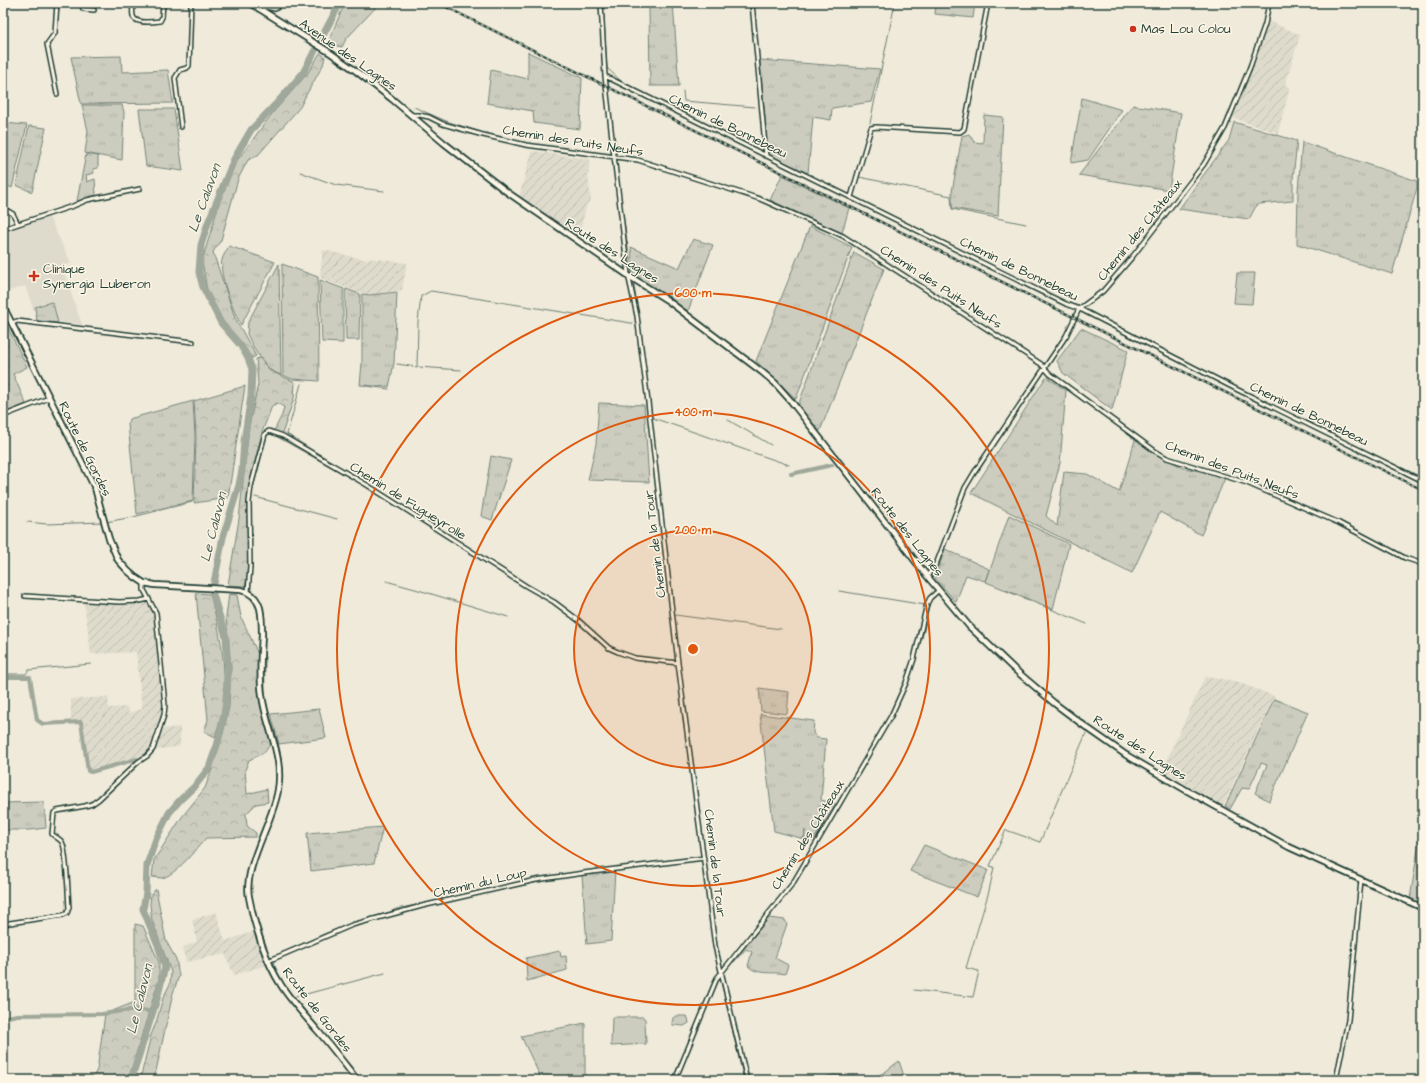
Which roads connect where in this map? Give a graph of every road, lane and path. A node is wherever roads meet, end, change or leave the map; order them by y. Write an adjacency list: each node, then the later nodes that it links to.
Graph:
1 (58, 3): 15 (street)
2 (82, 3): 12 (street)
3 (134, 3): 4 (street)
4 (163, 3)
5 (191, 3): 17 (street)
6 (250, 3): 13 (street, Avenue des Lagnes)
7 (280, 3): 13 (street)
8 (601, 3): 14 (street, Chemin de la Tour)
9 (752, 3): 19 (street)
10 (988, 3): 21 (street)
11 (1269, 3): 27 (street, Chemin des Châteaux)
12 (94, 10)
13 (261, 10): 16 (street, Avenue des Lagnes)
14 (605, 76): 18 (street, Chemin de la Tour); 19 (street, Chemin de Bonnebeau)
15 (57, 94)
16 (411, 115): 18 (street, Chemin des Puits Neufs); 25 (street, Route des Lagnes)
17 (181, 127)
18 (614, 156): 25 (street, Chemin de la Tour); 30 (street, Chemin des Puits Neufs)
19 (766, 156): 21 (street, Chemin de Bonnebeau)
20 (140, 189): 23 (street)
21 (851, 197): 27 (street, Chemin de Bonnebeau)
22 (3, 208): 23 (street)
23 (18, 224): 24 (street)
24 (3, 229)
25 (629, 276): 35 (street, Route des Lagnes); 41 (street, Chemin de la Tour)
26 (3, 306): 28 (street, Route de Gordes)
27 (1079, 309): 30 (street, Chemin des Châteaux); 33 (street, Chemin de Bonnebeau)
28 (12, 323): 29 (street); 31 (street, Route de Gordes)
29 (193, 342)
30 (1045, 368): 34 (street, Chemin des Puits Neufs); 35 (street, Chemin des Châteaux)
31 (48, 398): 32 (street); 36 (street, Route de Gordes)
32 (3, 416)
33 (1423, 481)
34 (1423, 564)
35 (927, 576): 37 (street, Route des Lagnes)
36 (144, 583): 38 (street, Route de Gordes); 40 (street)
37 (939, 590): 43 (street, Route des Lagnes); 47 (street, Chemin des Châteaux)
38 (248, 592): 41 (street, Chemin de Fugueyrolle); 46 (street, Route de Gordes)
39 (25, 596): 40 (street)
40 (149, 599): 45 (street)
41 (678, 663): 42 (street, Chemin de la Tour)
42 (704, 858): 46 (street, Chemin du Loup); 47 (street, Chemin de la Tour)
43 (1361, 880): 44 (street, Route des Lagnes); 51 (street)
44 (1423, 908)
45 (3, 924)
46 (268, 961): 48 (street, Route de Gordes)
47 (722, 972): 49 (street, Chemin des Châteaux); 50 (street, Chemin de la Tour)
48 (357, 1080)
49 (675, 1080)
50 (747, 1080)
51 (1336, 1080)

